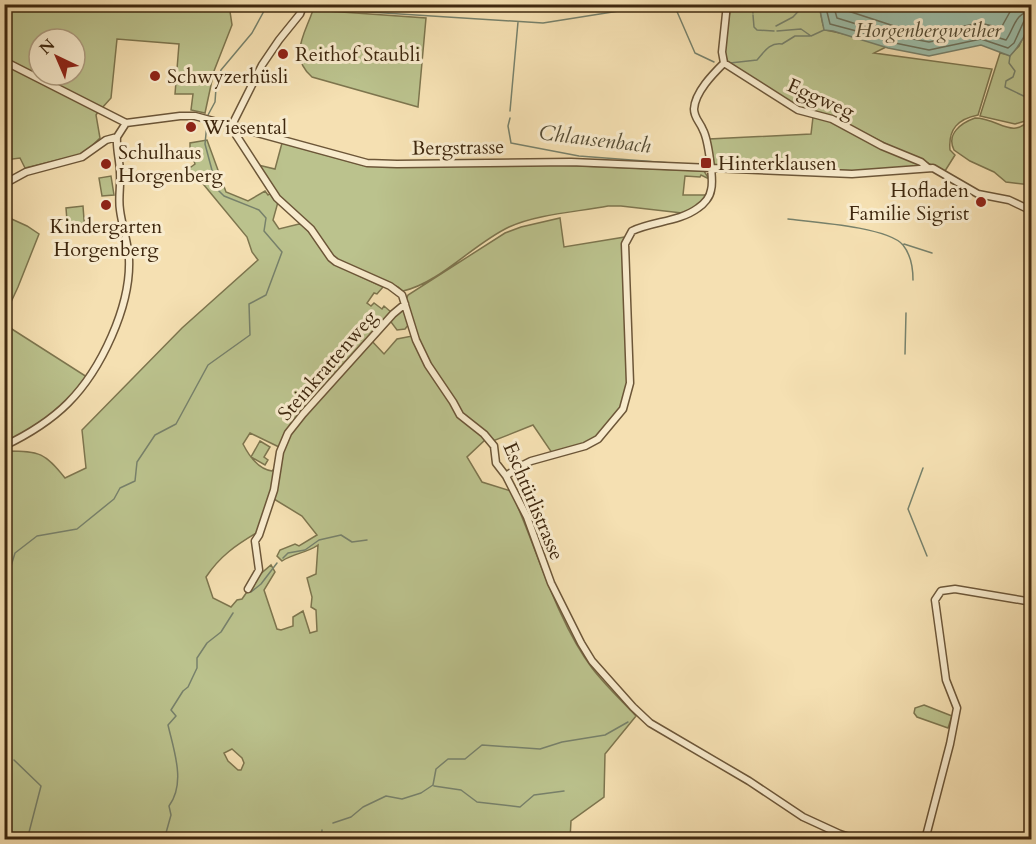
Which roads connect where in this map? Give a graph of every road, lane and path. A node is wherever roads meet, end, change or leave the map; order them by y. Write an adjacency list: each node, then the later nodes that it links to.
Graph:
1 (304, 4): 6 (street)
2 (727, 4): 4 (street)
3 (4, 61): 5 (street)
4 (724, 63): 8 (street); 9 (street, Eggweg)
5 (126, 123): 6 (street, Bergstrasse); 7 (street)
6 (232, 125): 8 (street, Bergstrasse); 12 (street, Eschtürlistrasse)
7 (117, 137): 10 (street); 13 (street)
8 (710, 167): 9 (street, Bergstrasse); 14 (street)
9 (928, 168): 11 (street, Bergstrasse)
10 (4, 184)
11 (1032, 211)
12 (405, 304): 14 (street, Eschtürlistrasse); 15 (street, Steinkrattenweg)
13 (4, 446)
14 (506, 476): 17 (street, Eschtürlistrasse)
15 (248, 589)
16 (1032, 602): 18 (street)
17 (859, 840)
18 (925, 840)

